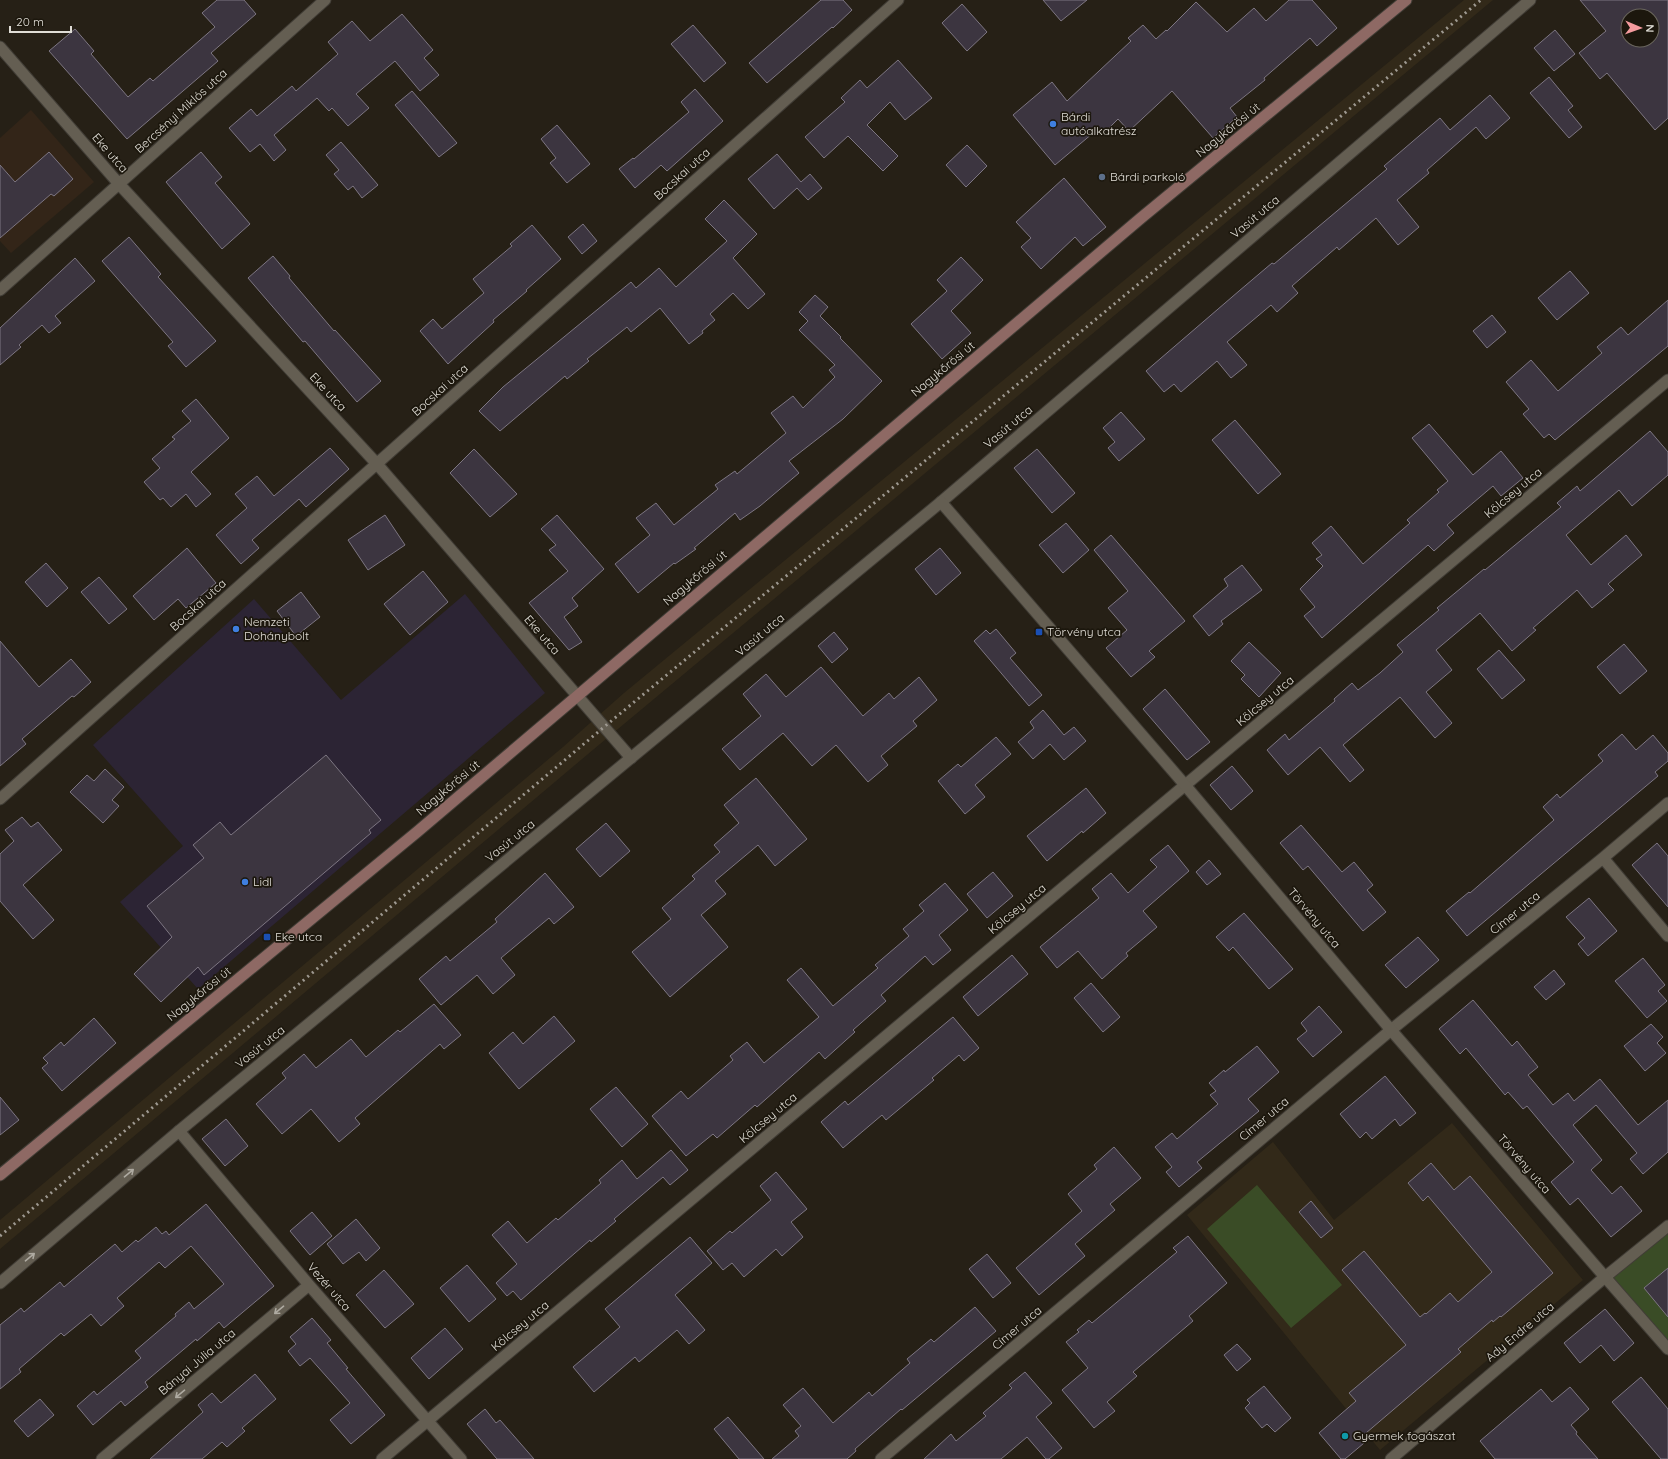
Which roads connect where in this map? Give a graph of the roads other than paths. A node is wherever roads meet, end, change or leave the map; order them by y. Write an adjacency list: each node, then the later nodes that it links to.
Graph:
1 (325, 0): 6 (street, Bercsényi Miklós utca)
2 (898, 0): 9 (street, Bocskai utca)
3 (1406, 0): 11 (main road, Nagykőrösi út)
4 (1530, 0): 10 (street, Vasút utca)
5 (0, 47): 6 (street, Eke utca)
6 (120, 184): 7 (street, Bercsényi Miklós utca); 9 (street, Eke utca)
7 (0, 290)
8 (1668, 380): 13 (street, Kölcsey utca)
9 (377, 464): 11 (street, Eke utca); 14 (street, Bocskai utca)
10 (941, 502): 12 (street, Vasút utca); 13 (street, Törvény utca)
11 (578, 695): 12 (street, Eke utca); 20 (main road, Nagykőrösi út)
12 (631, 758): 19 (street, Vasút utca)
13 (1185, 785): 18 (street, Törvény utca); 26 (street, Kölcsey utca)
14 (0, 799)
15 (1668, 803): 16 (street, Címer utca)
16 (1603, 858): 17 (street); 18 (street, Címer utca)
17 (1668, 936)
18 (1391, 1030): 22 (street, Törvény utca); 30 (street, Címer utca)
19 (179, 1131): 23 (street, Vasút utca, one-way to 19); 24 (street, Vezér utca)
20 (0, 1175)
21 (1668, 1226): 22 (street, Ady Endre utca)
22 (1605, 1277): 25 (street, Törvény utca); 31 (street, Ady Endre utca)
23 (0, 1283)
24 (309, 1285): 26 (street, Vezér utca); 27 (street, Bányai Júlia utca, one-way to 27)
25 (1668, 1349)
26 (427, 1421): 28 (street, Kölcsey utca); 29 (street, Vezér utca)
27 (102, 1459)
28 (382, 1459)
29 (461, 1459)
30 (881, 1459)
31 (1391, 1459)

